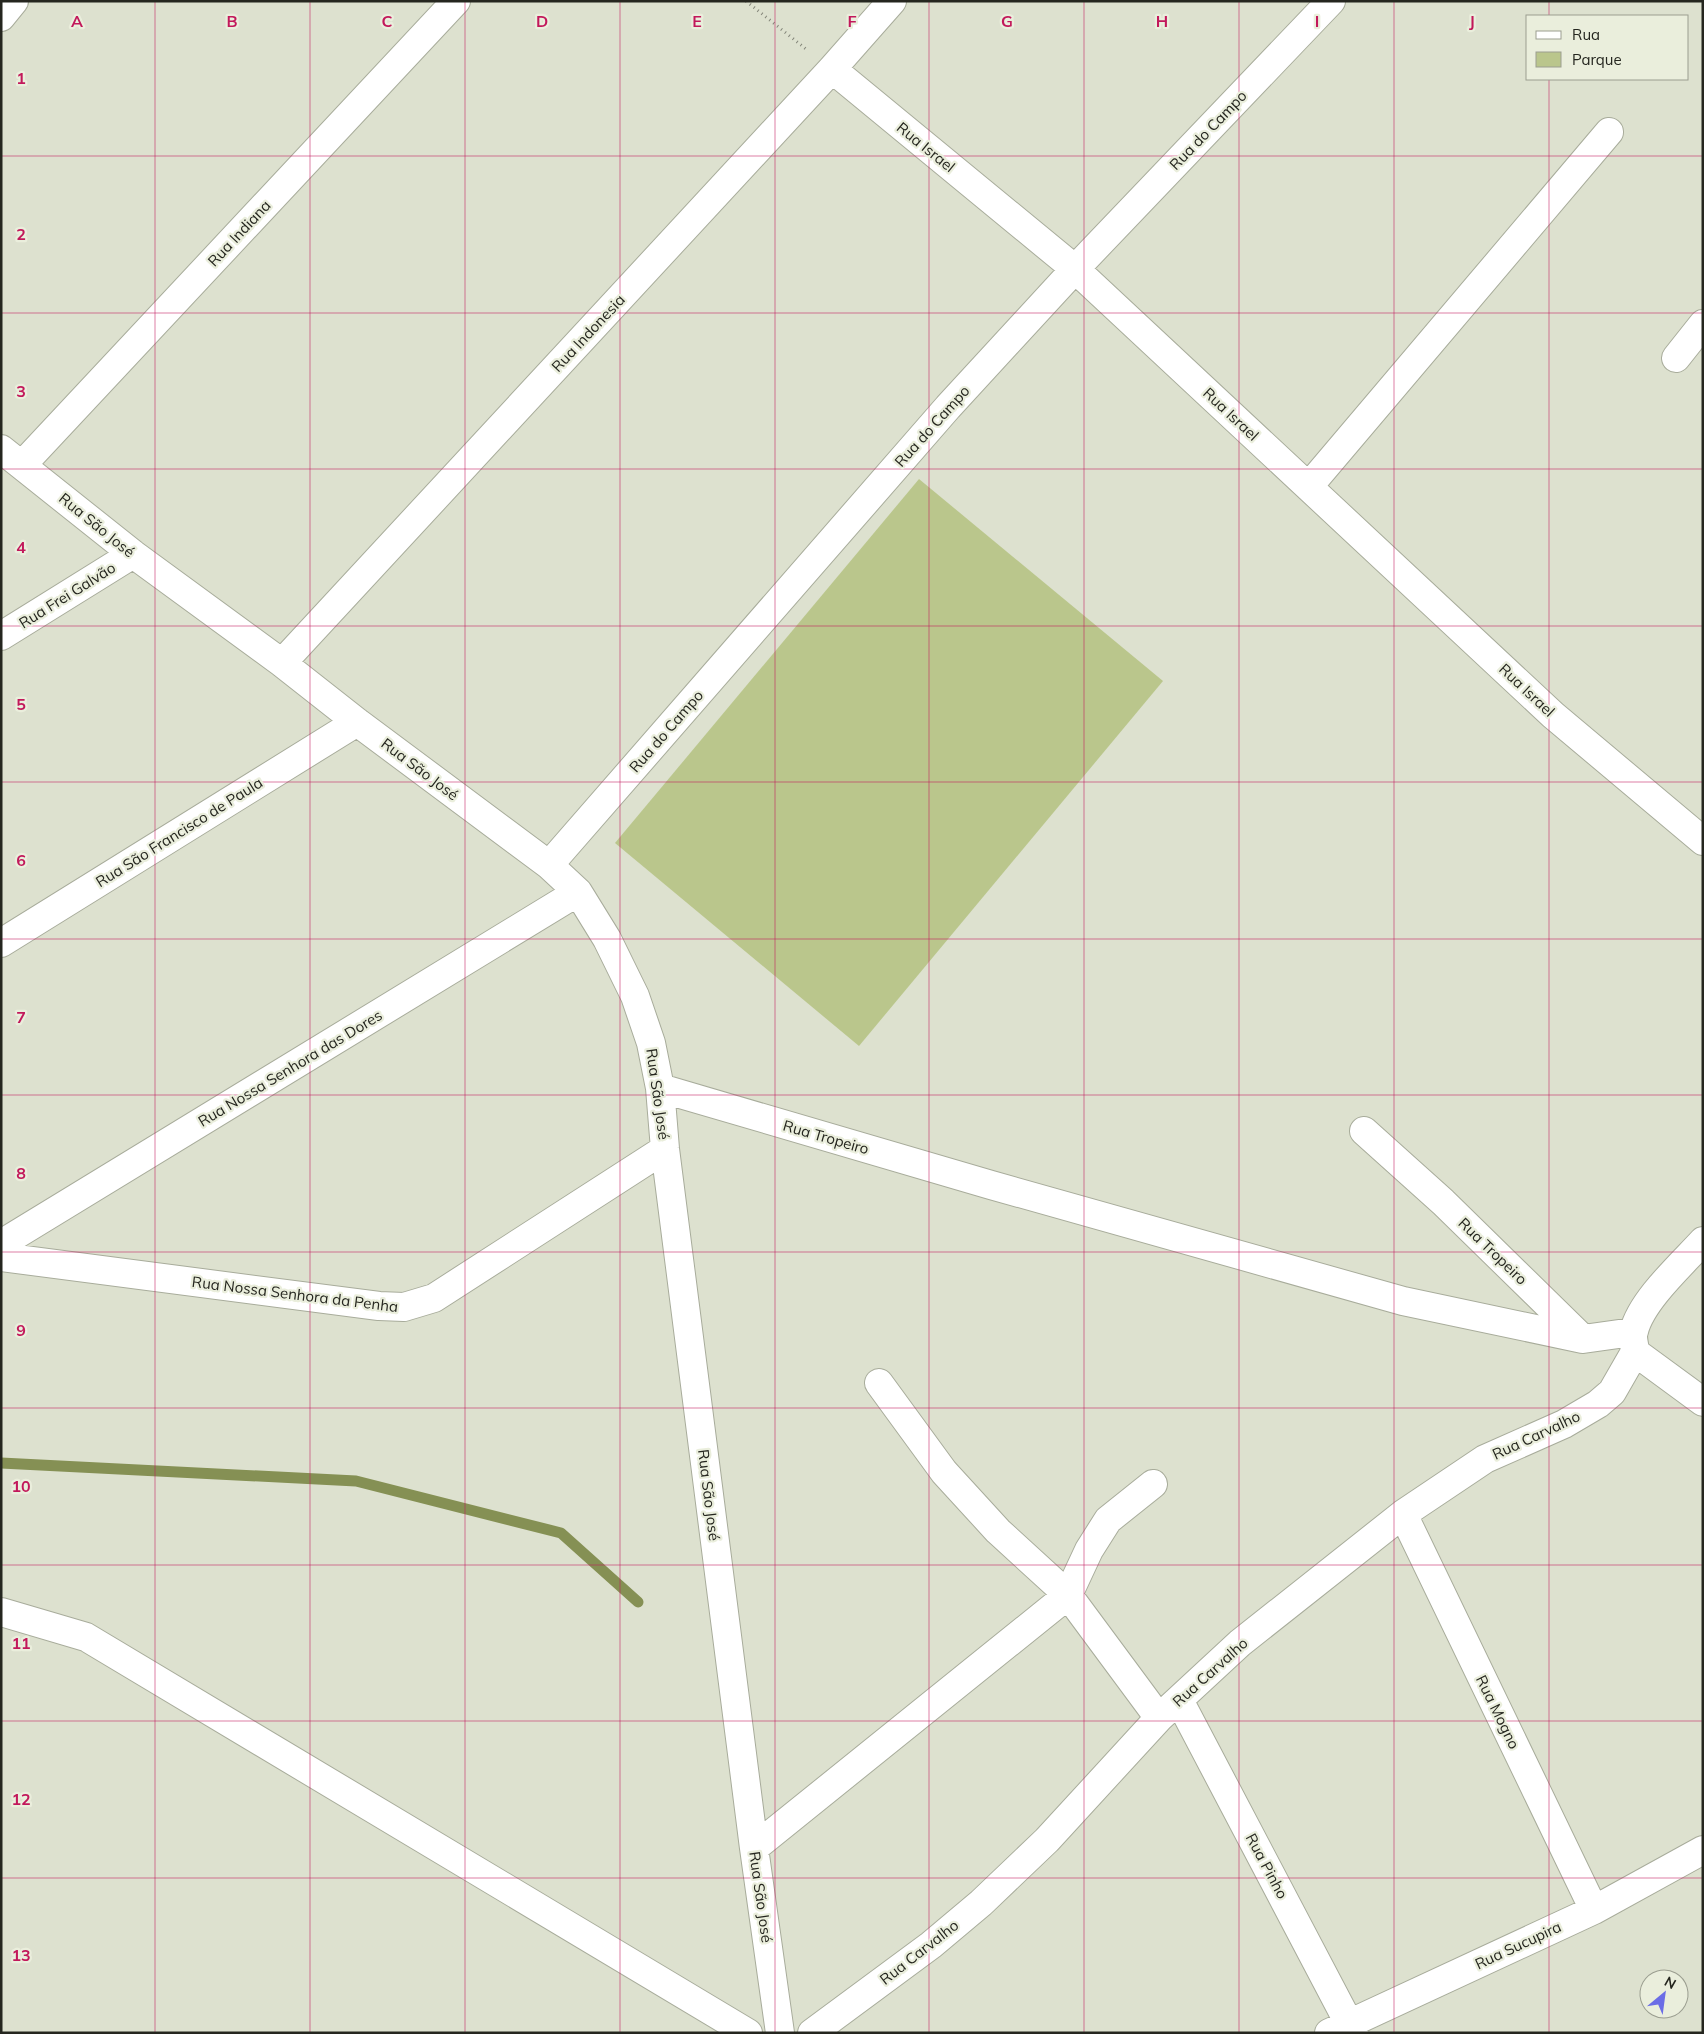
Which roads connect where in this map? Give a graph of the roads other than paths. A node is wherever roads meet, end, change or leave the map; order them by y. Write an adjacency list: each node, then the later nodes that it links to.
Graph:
1 (14, 1): 5 (street)
2 (456, 1): 11 (street, Rua Indiana)
3 (892, 1): 6 (street, Rua Indonesia)
4 (1331, 1): 8 (street, Rua do Campo)
5 (1, 17)
6 (832, 70): 8 (street, Rua Israel); 15 (street, Rua Indonesia)
7 (1609, 132): 12 (street)
8 (1074, 269): 12 (street, Rua Israel); 18 (street, Rua do Campo)
9 (1703, 324): 10 (street)
10 (1676, 358)
11 (12, 457): 13 (street, Rua São José)
12 (1309, 486): 17 (street, Rua Israel)
13 (133, 554): 14 (street, Rua Frei Galvão); 15 (street, Rua São José)
14 (1, 636)
15 (282, 663): 16 (street, Rua São José)
16 (357, 722): 18 (street, Rua São José); 20 (street, Rua São Francisco de Paula)
17 (1703, 840)
18 (549, 865): 19 (street, Rua São José)
19 (578, 892): 21 (street, Rua São José); 25 (street, Rua Nossa Senhora das Dores)
20 (1, 943)
21 (660, 1088): 23 (street, Rua São José); 27 (street, Rua Tropeiro)
22 (1364, 1131): 27 (street, Rua Tropeiro)
23 (665, 1150): 26 (street, Rua Nossa Senhora da Penha); 37 (street, Rua São José)
24 (1703, 1242): 28 (street, Rua Carvalho)
25 (1, 1244)
26 (1, 1257)
27 (1583, 1339): 28 (street)
28 (1634, 1342): 30 (street); 32 (street, Rua Carvalho)
29 (878, 1383): 33 (street)
30 (1703, 1402)
31 (1153, 1484): 33 (street)
32 (1403, 1514): 35 (street, Rua Carvalho); 39 (street, Rua Mogno)
33 (1068, 1595): 36 (street); 37 (street)
34 (1, 1612): 41 (street)
35 (1179, 1700): 36 (street, Rua Carvalho); 40 (street, Rua Pinho)
36 (1159, 1718): 43 (street, Rua Carvalho)
37 (754, 1848): 42 (street, Rua São José)
38 (1703, 1850): 39 (street, Rua Sucupira)
39 (1594, 1910): 40 (street, Rua Sucupira)
40 (1344, 2029)
41 (748, 2033)
42 (780, 2033)
43 (812, 2033)

